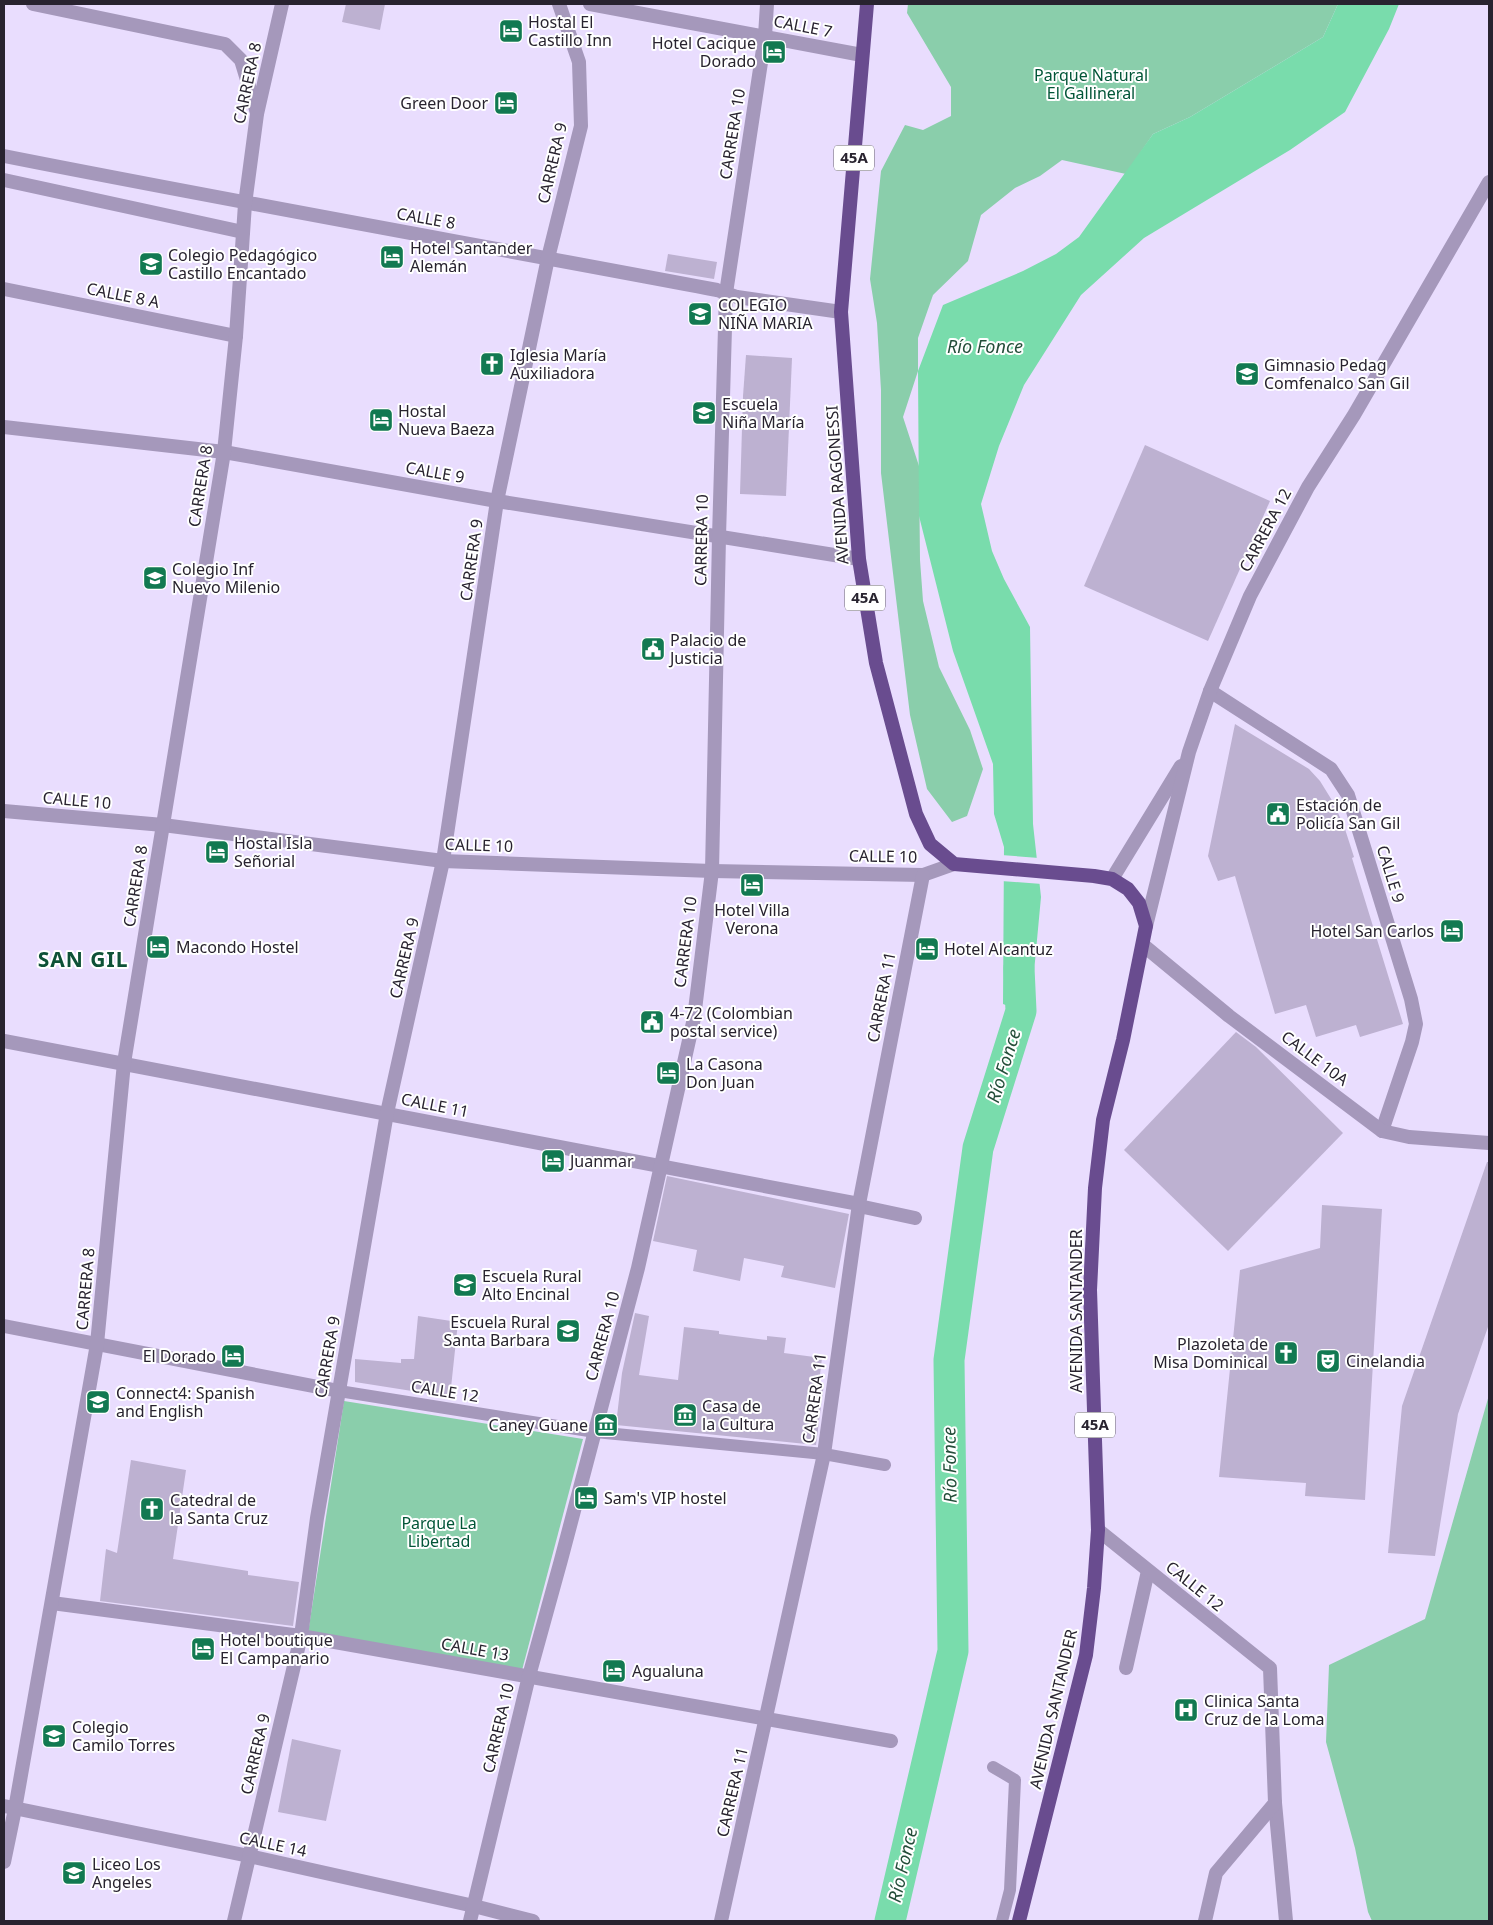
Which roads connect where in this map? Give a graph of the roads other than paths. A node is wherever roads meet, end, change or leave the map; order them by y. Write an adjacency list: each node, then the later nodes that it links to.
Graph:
1 (33, 4): 9 (street)
2 (282, 4): 9 (street, CARRERA 8)
3 (559, 4): 15 (street, CARRERA 9)
4 (590, 4): 7 (street, CALLE 7)
5 (767, 4): 7 (street, CARRERA 10)
6 (867, 4): 8 (highway, AVENIDA RAGONESSI / 45A)
7 (765, 36): 8 (street, CALLE 7); 17 (street, CARRERA 10)
8 (862, 55): 18 (highway, AVENIDA RAGONESSI / 45A)
9 (257, 114): 13 (street, CARRERA 8)
10 (4, 156): 13 (street, CALLE 8)
11 (4, 180): 14 (street)
12 (1489, 182): 25 (street, CARRERA 12)
13 (245, 204): 14 (street, CARRERA 8); 15 (street, CALLE 8)
14 (243, 232): 19 (street, CARRERA 8)
15 (548, 258): 17 (street, CALLE 8); 22 (street, CARRERA 9)
16 (4, 289): 19 (street, CALLE 8 A)
17 (726, 293): 18 (street, CALLE 8); 23 (street, CARRERA 10)
18 (841, 312): 24 (highway, AVENIDA RAGONESSI / 45A)
19 (236, 336): 21 (street, CARRERA 8)
20 (4, 427): 21 (street, CALLE 9)
21 (224, 452): 22 (street, CALLE 9); 28 (street, CARRERA 8)
22 (497, 501): 23 (street, CALLE 9); 29 (street, CARRERA 9)
23 (719, 537): 24 (street, CALLE 9); 31 (street, CARRERA 10)
24 (859, 559): 30 (highway, AVENIDA RAGONESSI / 45A)
25 (1210, 690): 26 (street, CARRERA 12); 39 (street, CALLE 9)
26 (1189, 752): 33 (street); 34 (street, CARRERA 12)
27 (4, 812): 28 (street, CALLE 10)
28 (163, 826): 29 (street, CALLE 10); 37 (street, CARRERA 8)
29 (443, 861): 31 (street, CALLE 10); 38 (street, CARRERA 9)
30 (954, 864): 32 (street, CALLE 10); 33 (highway, AVENIDA SANTANDER / 45A)
31 (712, 871): 32 (street, CALLE 10); 41 (street, CARRERA 10)
32 (923, 875): 42 (street, CARRERA 11)
33 (1112, 879): 34 (highway, AVENIDA SANTANDER / 45A)
34 (1146, 926): 35 (highway, AVENIDA SANTANDER / 45A)
35 (1143, 945): 39 (street, CALLE 10A); 50 (highway, AVENIDA SANTANDER / 45A)
36 (4, 1041): 37 (street, CALLE 11)
37 (124, 1063): 38 (street, CALLE 11); 45 (street, CARRERA 8)
38 (387, 1113): 41 (street, CALLE 11); 46 (street, CARRERA 9)
39 (1382, 1130): 40 (street, CALLE 10A)
40 (1489, 1143)
41 (660, 1166): 42 (street, CALLE 11); 47 (street, CARRERA 10)
42 (859, 1205): 43 (street, CALLE 11); 48 (street, CARRERA 11)
43 (915, 1218)
44 (4, 1326): 45 (street, CALLE 12)
45 (98, 1344): 46 (street, CALLE 12); 52 (street, CARRERA 8)
46 (339, 1392): 47 (street, CALLE 12); 53 (street, CARRERA 9)
47 (595, 1432): 48 (street, CALLE 12); 55 (street, CARRERA 10)
48 (824, 1454): 49 (street, CALLE 12); 56 (street, CARRERA 11)
49 (885, 1465)
50 (1098, 1530): 51 (street, CALLE 12); 69 (highway, AVENIDA SANTANDER / 45A)
51 (1148, 1571): 54 (street); 59 (street, CALLE 12)
52 (52, 1603): 53 (street, CALLE 13); 60 (street, CARRERA 8)
53 (301, 1636): 55 (street, CALLE 13); 61 (street, CARRERA 9)
54 (1126, 1668)
55 (528, 1676): 56 (street, CALLE 13); 63 (street, CARRERA 10)
56 (766, 1719): 57 (street, CALLE 13); 67 (street, CARRERA 11)
57 (891, 1741)
58 (993, 1767): 68 (street)
59 (1275, 1803): 70 (street); 71 (street)
60 (9, 1808): 61 (street, CALLE 14); 62 (street, CARRERA 8)
61 (249, 1856): 63 (street, CALLE 14); 64 (street, CARRERA 9)
62 (4, 1862)
63 (474, 1906): 65 (street, CARRERA 10); 66 (street, CALLE 14)
64 (234, 1921)
65 (470, 1921)
66 (533, 1921)
67 (721, 1921)
68 (1002, 1921)
69 (1019, 1921)
70 (1205, 1921)
71 (1286, 1921)

